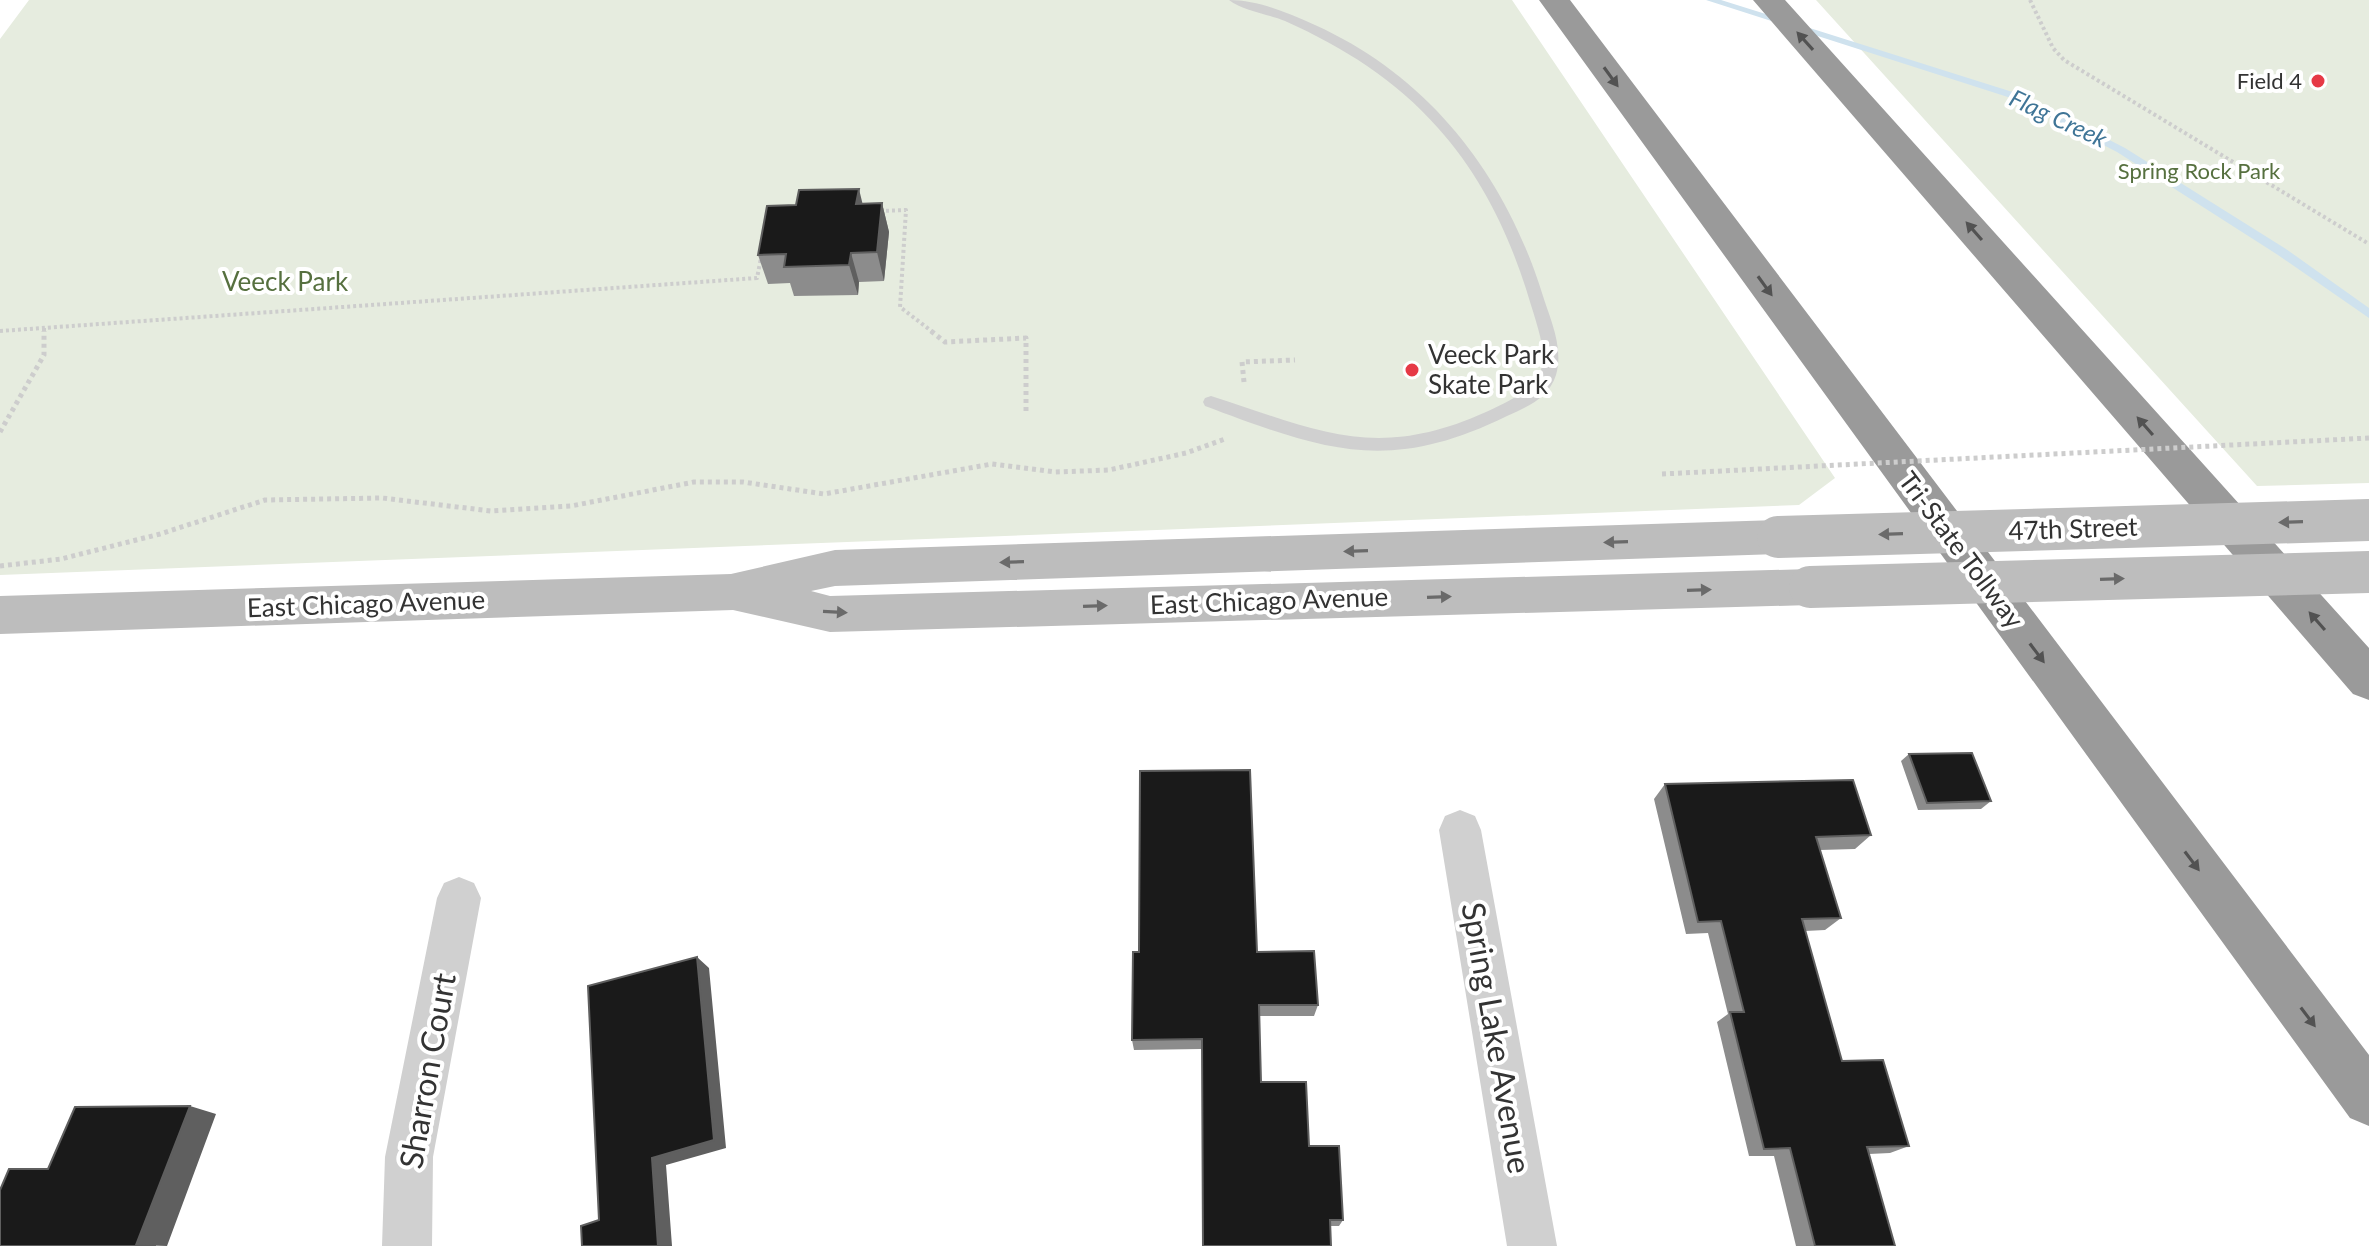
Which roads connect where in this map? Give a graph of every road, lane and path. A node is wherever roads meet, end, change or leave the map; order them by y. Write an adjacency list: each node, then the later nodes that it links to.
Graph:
1 (1235, 0): 13 (lane)
2 (1768, 0): 24 (highway, one-way to 2)
3 (2030, 0): 6 (path)
4 (1559, 7): 27 (highway, Tri-State Tollway, one-way to 27)
5 (876, 211): 12 (path)
6 (2369, 244)
7 (762, 253): 8 (path)
8 (44, 328): 9 (path); 14 (path)
9 (0, 331)
10 (1295, 360): 13 (path)
11 (1211, 402): 13 (lane)
12 (1026, 413)
13 (1247, 416): 19 (path)
14 (0, 432)
15 (2369, 438): 16 (path, bridge)
16 (1662, 474)
17 (2369, 520): 18 (main road, 47th Street, one-way to 18, bridge)
18 (1778, 537): 22 (main road, East Chicago Avenue, one-way to 22)
19 (0, 566)
20 (2369, 572): 21 (main road, 47th Street, one-way to 20, bridge)
21 (1810, 587): 22 (main road, East Chicago Avenue, one-way to 21)
22 (731, 592): 23 (main road, East Chicago Avenue)
23 (0, 615)
24 (2369, 680)
25 (1460, 830): 29 (street, Spring Lake Avenue)
26 (459, 898): 28 (street, Sharron Court)
27 (2369, 1099)
28 (407, 1246)
29 (1532, 1246)

